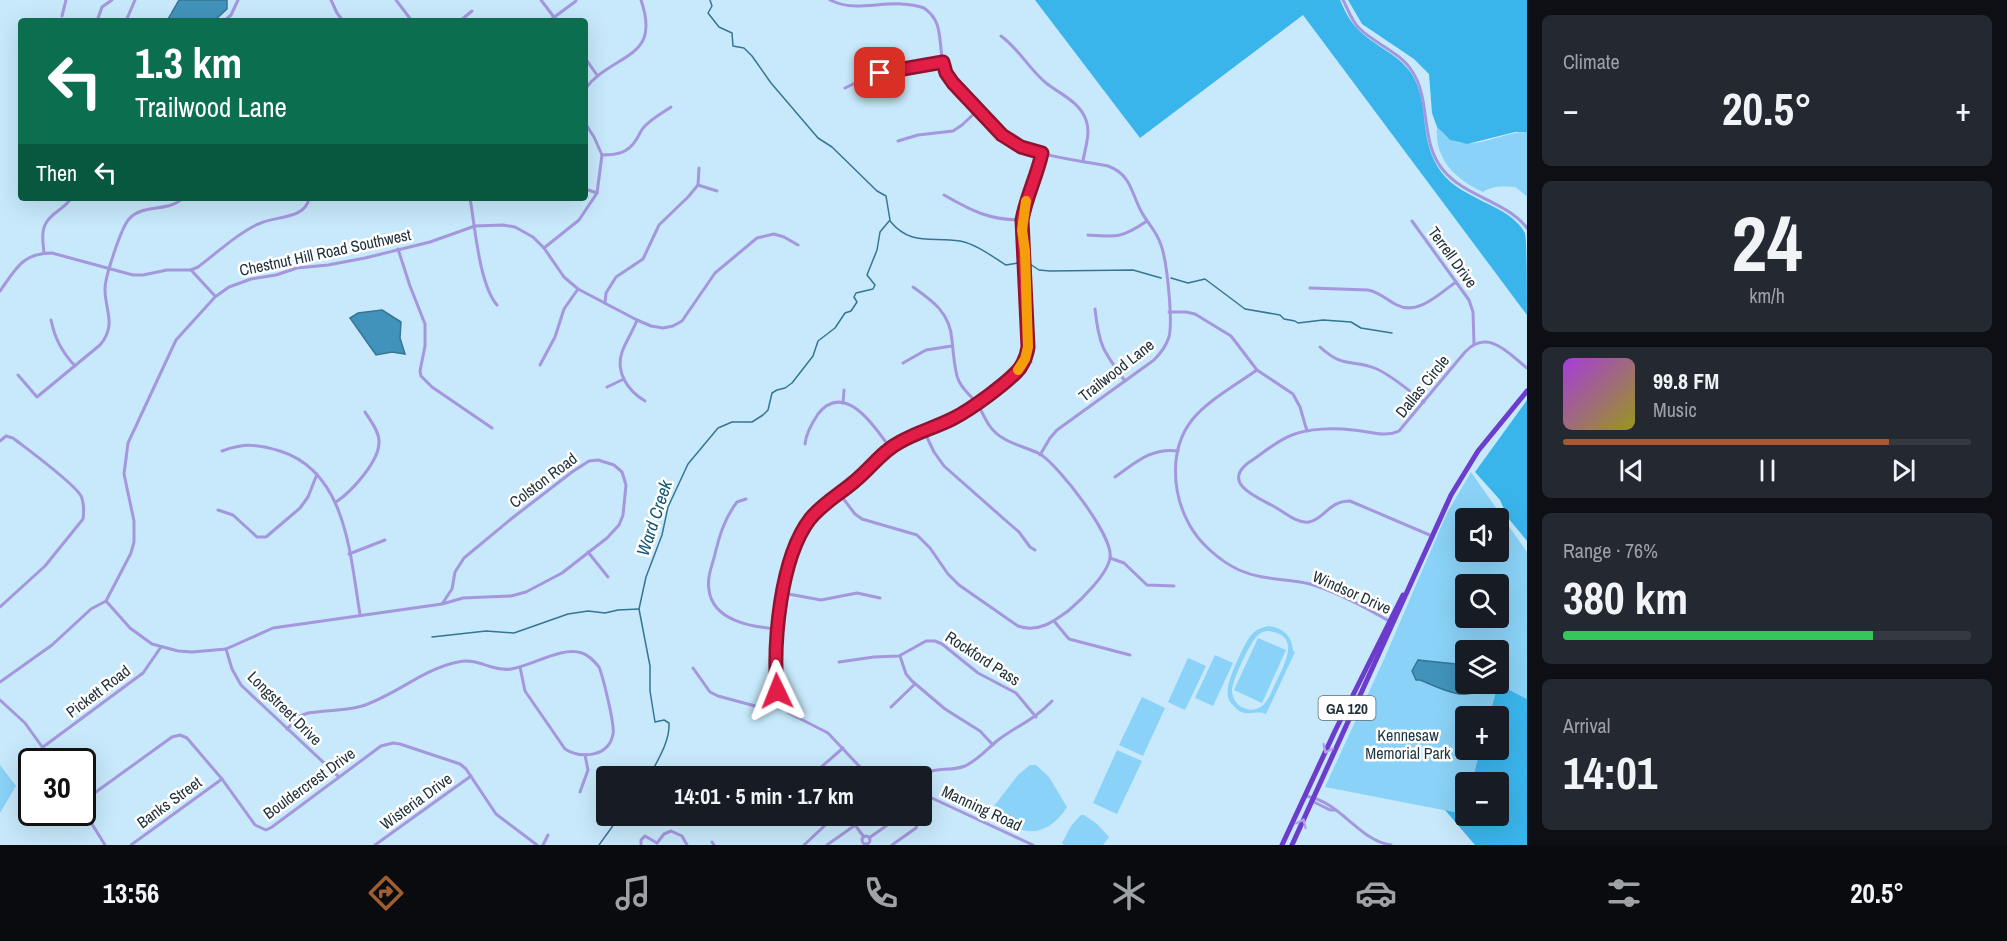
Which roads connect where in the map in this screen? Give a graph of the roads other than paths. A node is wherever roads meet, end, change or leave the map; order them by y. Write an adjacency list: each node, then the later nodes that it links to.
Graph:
1 (66, 0): 15 (street)
2 (112, 0): 16 (street)
3 (135, 0): 17 (street)
4 (238, 0): 18 (street)
5 (331, 0): 19 (street)
6 (541, 0): 22 (street)
7 (641, 0): 27 (street)
8 (830, 0): 13 (street, Trailwood Lane)
9 (866, 0): 13 (street)
10 (1343, 0): 51 (street)
11 (398, 1): 20 (street)
12 (576, 1): 23 (street)
13 (866, 6): 26 (street, Trailwood Lane)
14 (472, 11): 21 (street)
15 (62, 16)
16 (98, 18)
17 (127, 18)
18 (228, 18)
19 (341, 18)
20 (410, 18)
21 (464, 18)
22 (555, 18)
23 (557, 18)
24 (1001, 36): 36 (street)
25 (588, 62): 27 (street)
26 (943, 62): 29 (street); 31 (street, Trailwood Lane)
27 (597, 75): 28 (street)
28 (588, 86)
29 (845, 88)
30 (671, 107): 35 (street)
31 (978, 110): 33 (street); 34 (street, Trailwood Lane)
32 (588, 128): 35 (street)
33 (898, 141)
34 (1042, 153): 36 (street, Trailwood Lane); 47 (street)
35 (602, 155): 41 (street)
36 (1083, 161): 48 (street, Trailwood Lane)
37 (699, 168): 38 (street)
38 (698, 184): 40 (street); 65 (street)
39 (588, 190): 41 (street)
40 (717, 191)
41 (597, 193): 54 (street)
42 (944, 195): 47 (street)
43 (69, 201): 56 (street)
44 (178, 201): 57 (street)
45 (308, 201): 58 (street)
46 (471, 201): 50 (street)
47 (1022, 220): 74 (street)
48 (1147, 221): 52 (street); 68 (street, Trailwood Lane)
49 (1412, 221): 59 (street, Terrell Drive)
50 (475, 226): 54 (street, Chestnut Hill Road Southwest); 55 (street, Chestnut Hill Road Southwest); 66 (street)
51 (1527, 228)
52 (1088, 235)
53 (798, 245): 70 (street, Chestnut Hill Road Southwest)
54 (544, 248): 62 (street, Chestnut Hill Road Southwest)
55 (398, 249): 64 (street, Chestnut Hill Road Southwest); 92 (street)
56 (44, 253): 57 (street); 63 (street)
57 (110, 270): 58 (street); 78 (street)
58 (191, 270): 64 (street)
59 (1456, 282): 61 (street); 71 (street, Terrell Drive)
60 (913, 287): 72 (street)
61 (1310, 288)
62 (578, 289): 65 (street, Chestnut Hill Road Southwest); 77 (street)
63 (0, 291)
64 (215, 297): 117 (street, Chestnut Hill Road Southwest)
65 (605, 303): 70 (street, Chestnut Hill Road Southwest)
66 (496, 305)
67 (1095, 309): 83 (street)
68 (1169, 312): 80 (street); 83 (street, Trailwood Lane)
69 (51, 320): 78 (street)
70 (637, 320): 82 (street)
71 (1474, 344): 79 (street); 88 (street, Dallas Circle)
72 (952, 346): 76 (street); 90 (street)
73 (1320, 347): 88 (street)
74 (1025, 359): 75 (street); 90 (street)
75 (1031, 362)
76 (903, 363)
77 (540, 365)
78 (75, 366): 81 (street)
79 (1527, 368)
80 (1257, 370): 94 (street); 99 (street, Windsor Drive)
81 (18, 375)
82 (624, 379): 84 (street); 87 (street)
83 (1125, 381): 100 (street, Trailwood Lane)
84 (607, 387)
85 (844, 390): 89 (street)
86 (1527, 391): 107 (highway, GA 120)
87 (645, 401)
88 (1425, 402): 94 (street, Dallas Circle)
89 (843, 403): 96 (street); 97 (street)
90 (977, 404): 93 (street); 100 (street)
91 (365, 411): 105 (street)
92 (492, 428)
93 (924, 430): 97 (street); 109 (street)
94 (1307, 431): 107 (street, Dallas Circle)
95 (0, 441): 119 (street)
96 (805, 444)
97 (890, 448): 103 (street)
98 (222, 451): 101 (street)
99 (1178, 451): 102 (street); 122 (street, Windsor Drive)
100 (1040, 455): 112 (street)
101 (317, 474): 105 (street); 106 (street)
102 (1115, 477)
103 (839, 493): 115 (street); 121 (street)
104 (746, 499): 123 (street)
105 (336, 502): 111 (street)
106 (218, 510)
107 (1432, 536): 122 (highway, GA 120)
108 (385, 540): 111 (street)
109 (1035, 550)
110 (588, 552): 113 (street); 118 (street, Colston Road); 118 (street, Colston Road)
111 (349, 554): 120 (street)
112 (1110, 558): 114 (street); 121 (street)
113 (608, 577)
114 (1174, 586)
115 (783, 593): 116 (street); 123 (street)
116 (880, 598)
117 (106, 601): 124 (street, Colston Road); 131 (street, Chestnut Hill Road Southwest)
118 (442, 604): 120 (street, Colston Road)
119 (0, 607)
120 (360, 614): 125 (street, Colston Road)
121 (1054, 621): 126 (street)
122 (1392, 622): 151 (highway, GA 120, one-way to 151); 153 (highway, GA 120)
123 (777, 630): 134 (street)
124 (160, 647): 125 (street, Colston Road); 140 (street, Pickett Road)
125 (226, 649): 138 (street, Longstreet Drive)
126 (1130, 655)
127 (900, 656): 128 (street, Rockford Pass); 132 (street); 137 (street, Rockford Pass)
128 (839, 662)
129 (520, 667): 138 (street); 142 (street); 142 (street)
130 (693, 668): 134 (street)
131 (0, 682)
132 (915, 684): 136 (street); 139 (street)
133 (0, 700): 140 (street)
134 (780, 700): 141 (street)
135 (1052, 701): 137 (street)
136 (891, 707)
137 (1036, 717): 139 (street)
138 (287, 729): 147 (street, Longstreet Drive)
139 (993, 745): 145 (street)
140 (43, 747)
141 (843, 747): 143 (street); 144 (street)
142 (585, 755): 150 (street)
143 (823, 766)
144 (859, 766)
145 (932, 772)
146 (471, 776): 147 (street, Bouldercrest Drive); 169 (street, Wisteria Drive); 170 (street, Bouldercrest Drive)
147 (339, 777): 148 (street, Bouldercrest Drive)
148 (222, 779): 149 (street, Bouldercrest Drive); 168 (street, Banks Street)
149 (96, 792)
150 (580, 792)
151 (1306, 796): 153 (street); 177 (highway, GA 120)
152 (932, 798): 176 (street, Manning Road)
153 (1313, 799): 178 (highway, GA 120, one-way to 153); 179 (street)
154 (93, 826): 167 (street)
155 (824, 826): 173 (street)
156 (854, 826): 174 (street)
157 (856, 826): 161 (street)
158 (886, 826): 162 (street)
159 (917, 826): 175 (street)
160 (548, 835): 171 (street)
161 (864, 837): 162 (street); 165 (street)
162 (869, 838): 166 (street)
163 (657, 844): 164 (street); 172 (street)
164 (687, 844)
165 (861, 844): 166 (street)
166 (869, 844)
167 (105, 845)
168 (131, 845)
169 (375, 845)
170 (537, 845)
171 (543, 845)
172 (640, 845)
173 (804, 845)
174 (827, 845)
175 (892, 845)
176 (1033, 845)
177 (1282, 845)
178 (1292, 845)
179 (1391, 845)

